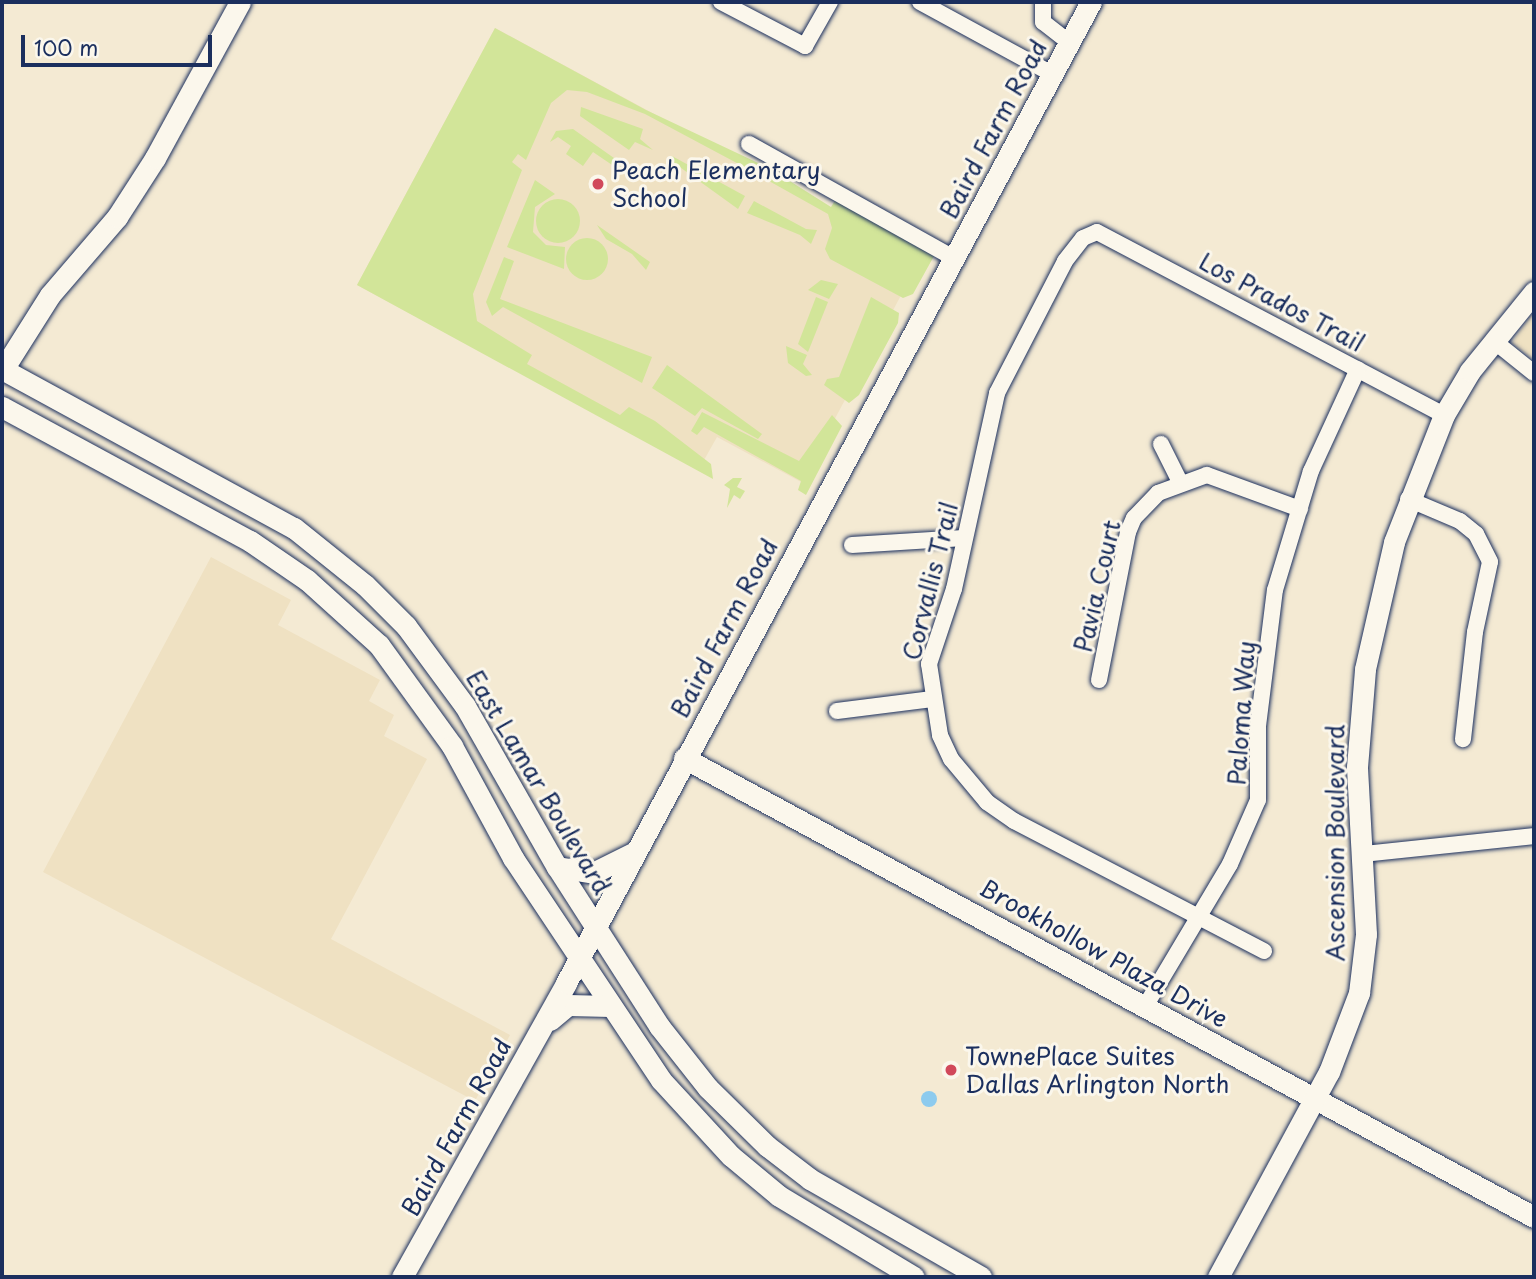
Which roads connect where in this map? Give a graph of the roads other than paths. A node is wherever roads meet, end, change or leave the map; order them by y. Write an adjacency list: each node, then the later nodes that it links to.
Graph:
1 (240, 2): 15 (street)
2 (721, 2): 3 (street)
3 (831, 2)
4 (920, 2): 8 (street)
5 (1043, 2): 7 (street)
6 (1091, 2): 7 (street, Baird Farm Road)
7 (1069, 42): 8 (street, Baird Farm Road)
8 (1052, 74): 11 (street, Baird Farm Road)
9 (749, 144): 11 (street)
10 (1097, 232): 14 (street, Los Prados Trail); 23 (street, Corvallis Trail)
11 (954, 258): 31 (street, Baird Farm Road)
12 (1534, 292): 13 (street, Ascension Boulevard)
13 (1494, 341): 16 (street); 18 (street, Ascension Boulevard)
14 (1358, 369): 18 (street, Los Prados Trail); 22 (street, Paloma Way)
15 (2, 370): 25 (street, East Lamar Boulevard)
16 (1534, 373)
17 (2, 407): 26 (street)
18 (1444, 415): 21 (street, Ascension Boulevard)
19 (1161, 444): 20 (street)
20 (1181, 482): 22 (street, Pavia Court); 27 (street, Pavia Court)
21 (1408, 499): 30 (street); 34 (street, Ascension Boulevard)
22 (1300, 509): 36 (street, Paloma Way)
23 (964, 538): 24 (street); 28 (street, Corvallis Trail)
24 (852, 545)
25 (406, 626): 26 (street); 35 (street, East Lamar Boulevard)
26 (379, 645): 39 (street)
27 (1099, 680)
28 (932, 699): 29 (street); 36 (street, Corvallis Trail)
29 (837, 711)
30 (1463, 739)
31 (684, 758): 33 (street, Baird Farm Road); 40 (street, Brookhollow Plaza Drive)
32 (1534, 836): 34 (street)
33 (635, 852): 35 (street); 37 (street, Baird Farm Road)
34 (1363, 854): 43 (street, Ascension Boulevard)
35 (557, 867): 37 (street, East Lamar Boulevard)
36 (1198, 918): 38 (street, Corvallis Trail); 40 (street, Paloma Way)
37 (596, 925): 39 (street, Baird Farm Road); 44 (street, East Lamar Boulevard)
38 (1264, 951)
39 (580, 958): 41 (street); 42 (street, Baird Farm Road)
40 (1146, 1005): 43 (street, Brookhollow Plaza Drive)
41 (610, 1006): 42 (street); 46 (street)
42 (541, 1029): 47 (street, Baird Farm Road)
43 (1315, 1098): 45 (street, Brookhollow Plaza Drive); 50 (street, Ascension Boulevard)
44 (837, 1197): 46 (street); 49 (street, East Lamar Boulevard)
45 (1534, 1217)
46 (820, 1225): 48 (street)
47 (402, 1277)
48 (914, 1277)
49 (981, 1277)
50 (1218, 1277)

